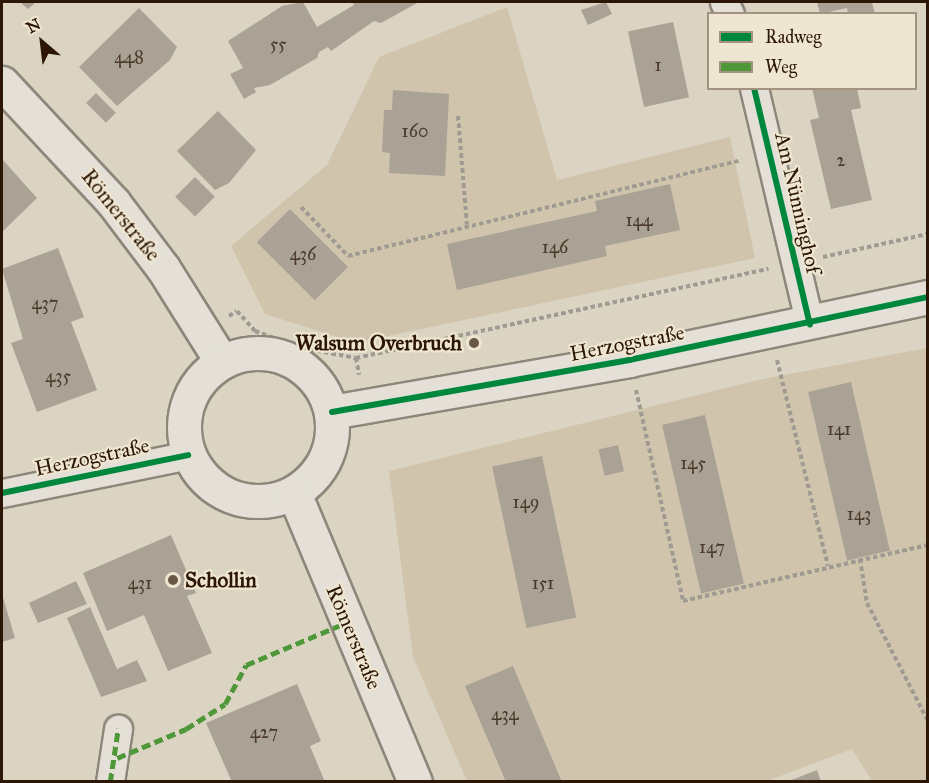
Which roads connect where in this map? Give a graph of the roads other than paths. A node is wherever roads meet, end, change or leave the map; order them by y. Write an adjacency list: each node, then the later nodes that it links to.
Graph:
1 (2, 84): 5 (main road, Römerstraße)
2 (754, 90): 4 (street, Am Nünninghof)
3 (927, 297): 4 (main road, Herzogstraße)
4 (810, 324): 6 (main road, Herzogstraße)
5 (222, 362): 6 (main road); 7 (main road)
6 (332, 412): 9 (main road)
7 (188, 455): 8 (street, Herzogstraße); 9 (main road)
8 (2, 493)
9 (294, 493): 12 (main road, Römerstraße)
10 (118, 729): 11 (street)
11 (110, 782)
12 (415, 782)

